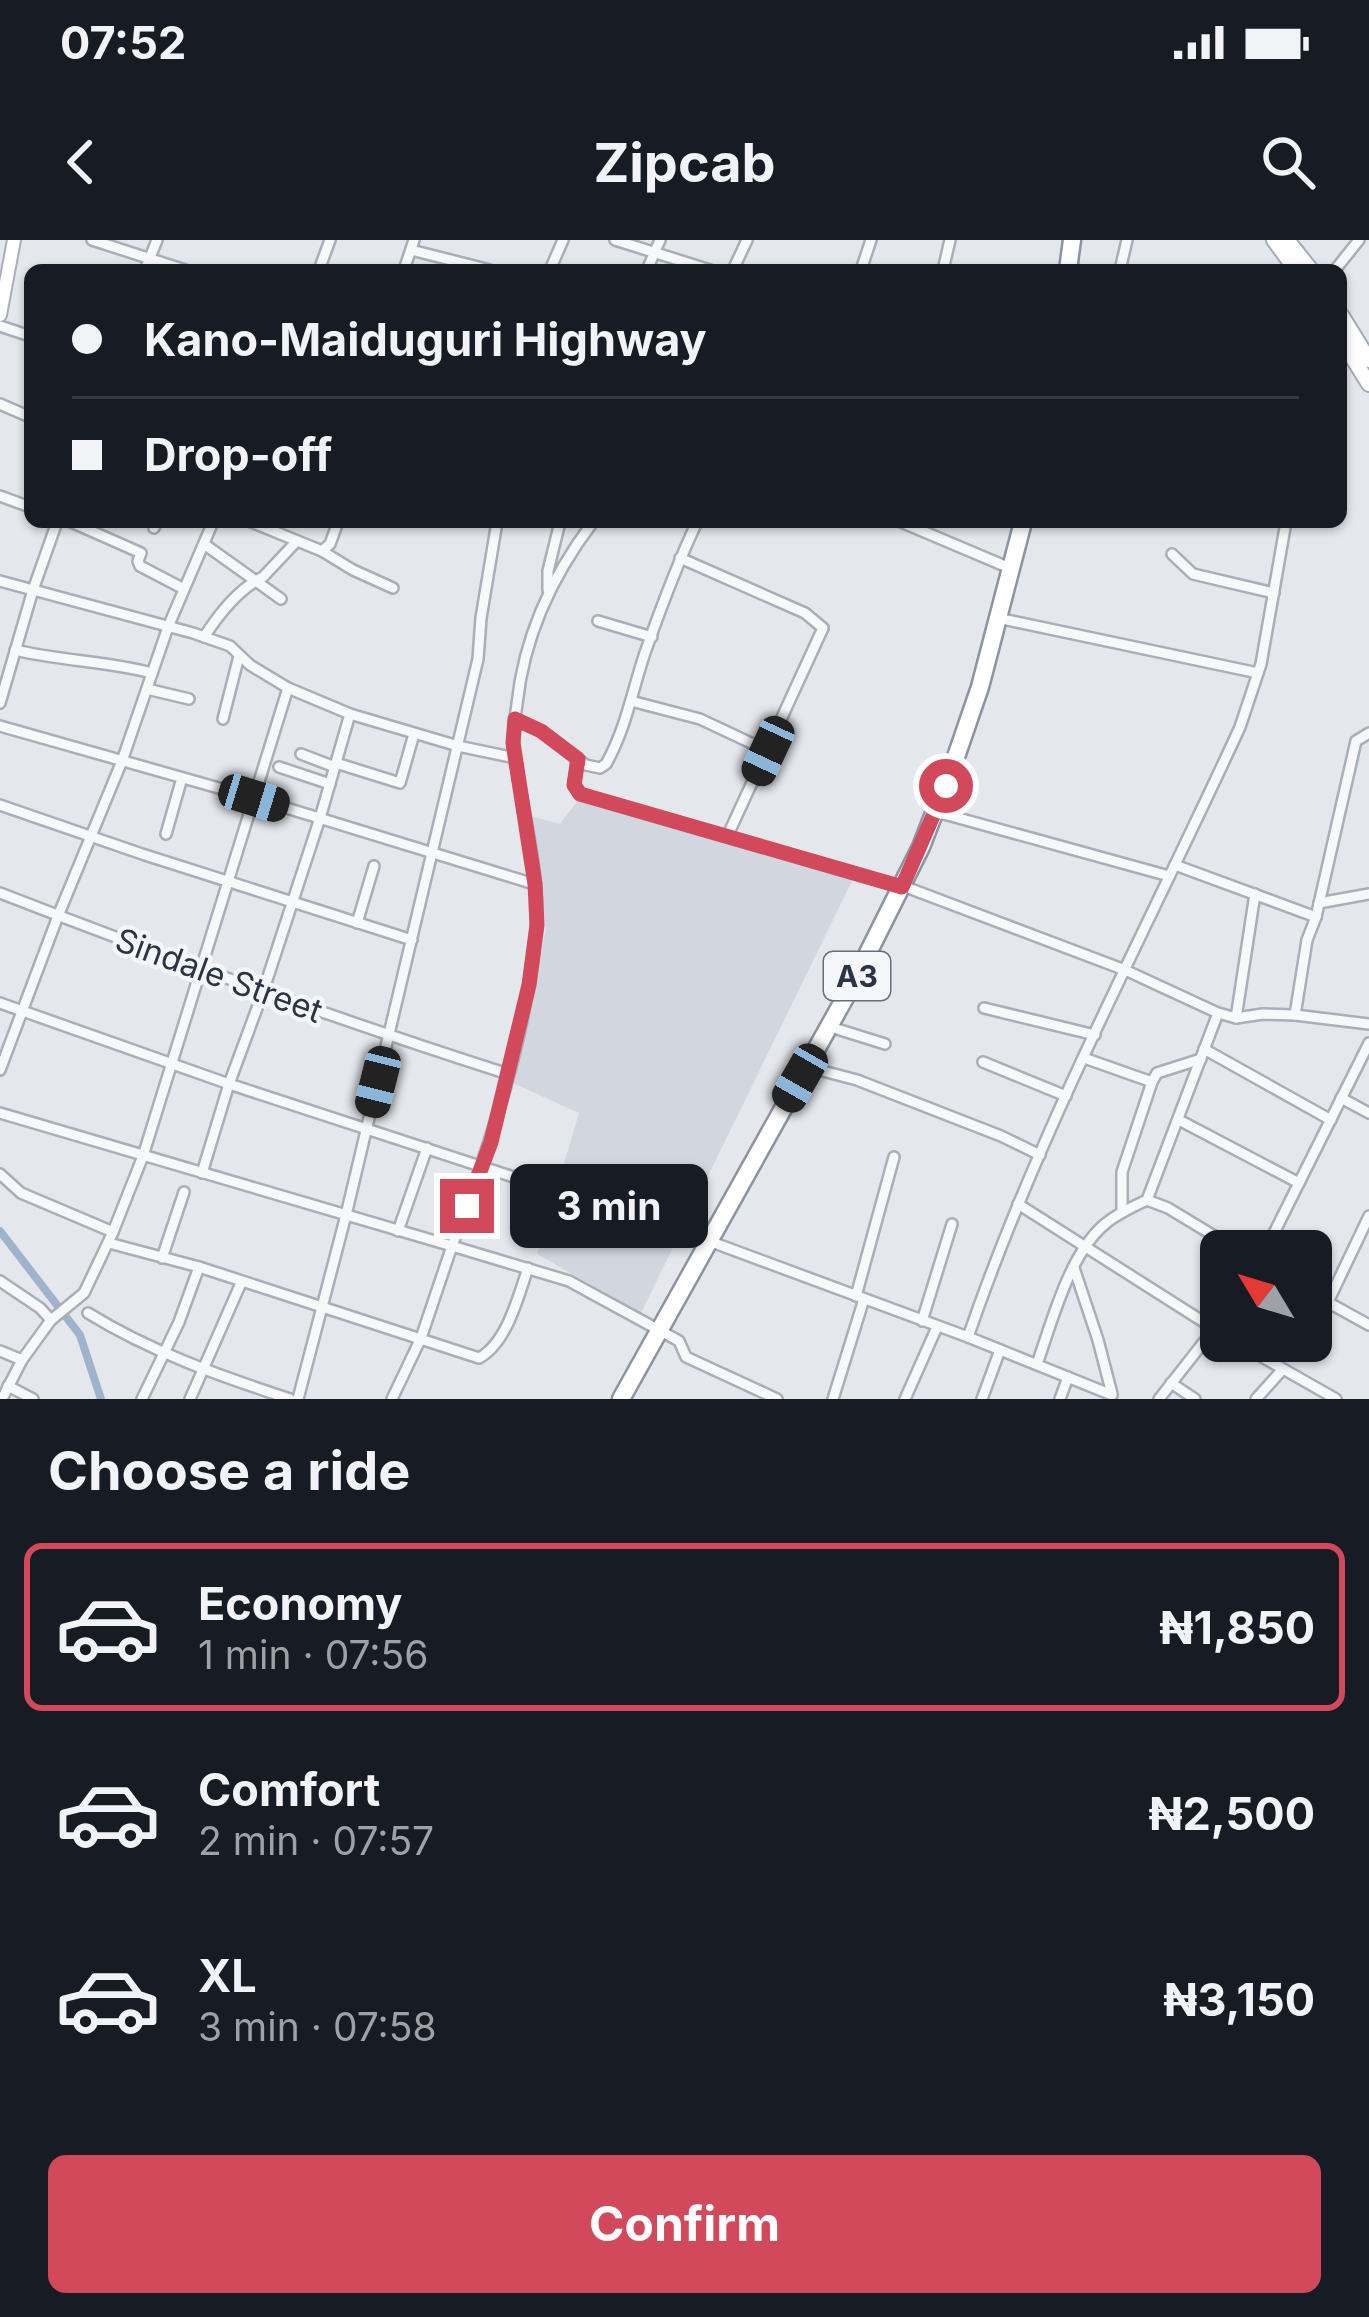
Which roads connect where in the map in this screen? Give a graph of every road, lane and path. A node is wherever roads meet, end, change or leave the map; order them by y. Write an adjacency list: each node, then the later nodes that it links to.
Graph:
1 (14, 240): 16 (street)
2 (92, 240): 10 (street)
3 (157, 240): 10 (street)
4 (615, 240): 9 (street)
5 (660, 240): 9 (street)
6 (1287, 240): 14 (main road)
7 (1359, 240): 15 (street)
8 (412, 245): 11 (street)
9 (654, 253): 12 (street); 13 (street)
10 (147, 264)
11 (443, 264)
12 (649, 264)
13 (690, 264)
14 (1306, 264)
15 (1340, 264)
16 (0, 315)
17 (1347, 324): 19 (main road)
18 (1347, 349): 20 (main road)
19 (1368, 357)
20 (1369, 384)
21 (55, 528): 43 (street)
22 (85, 528): 42 (street)
23 (211, 528): 34 (street)
24 (264, 528): 33 (street)
25 (336, 528): 35 (street)
26 (495, 528): 67 (street)
27 (559, 528): 45 (street)
28 (589, 528): 45 (street)
29 (693, 528): 37 (street)
30 (915, 528): 38 (street)
31 (1025, 528): 38 (highway, A3)
32 (1285, 528): 44 (street)
33 (296, 542): 35 (street); 39 (street)
34 (204, 544): 39 (street); 42 (street)
35 (322, 550): 41 (street)
36 (1172, 554): 44 (street)
37 (680, 558): 51 (street); 68 (street)
38 (1014, 570): 47 (highway, A3); 90 (highway, A3)
39 (256, 579): 46 (street); 50 (street)
40 (0, 581): 43 (street)
41 (393, 588)
42 (184, 589): 49 (street)
43 (33, 590): 49 (street); 52 (street)
44 (1274, 593): 55 (street)
45 (548, 596): 63 (street)
46 (281, 599)
47 (1007, 620): 55 (street); 79 (highway, A3)
48 (598, 621): 51 (street)
49 (169, 627): 50 (street); 54 (street)
50 (204, 637): 53 (street)
51 (652, 637): 59 (street)
52 (15, 650): 54 (street); 60 (street)
53 (239, 656): 57 (street); 62 (street)
54 (152, 673): 56 (street)
55 (1258, 673): 85 (street)
56 (147, 688): 58 (street); 72 (street)
57 (288, 688): 61 (street); 77 (street)
58 (190, 699)
59 (632, 701): 68 (street); 71 (street)
60 (0, 703)
61 (350, 714): 66 (street); 73 (street)
62 (223, 719)
63 (515, 719): 70 (street); 71 (street)
64 (0, 726): 72 (street)
65 (1369, 733): 95 (street)
66 (414, 734): 67 (street); 73 (street)
67 (458, 746): 70 (street); 84 (street)
68 (768, 751): 83 (street)
69 (301, 754): 73 (street)
70 (515, 758): 89 (street)
71 (578, 759): 83 (street)
72 (122, 761): 75 (street); 81 (street)
73 (335, 765): 76 (street)
74 (280, 767): 76 (street)
75 (182, 778): 77 (street); 82 (street)
76 (329, 784): 80 (street)
77 (254, 798): 80 (street); 88 (street)
78 (0, 805): 81 (street)
79 (944, 814): 87 (street); 90 (highway, A3)
80 (320, 818): 84 (street); 94 (street)
81 (92, 834): 88 (street); 96 (street)
82 (166, 834)
83 (727, 837): 90 (street)
84 (433, 853): 89 (street); 99 (street)
85 (1175, 865): 87 (street); 92 (street)
86 (374, 866): 98 (street)
87 (1169, 876): 101 (street)
88 (228, 880): 94 (street); 100 (street)
89 (535, 884): 121 (street)
90 (906, 888): 101 (street); 110 (highway, A3); 170 (highway, A3)
91 (0, 893): 96 (street, Sindale Street)
92 (1255, 894): 97 (street); 108 (street)
93 (1369, 894): 95 (street)
94 (292, 902): 98 (street); 102 (street)
95 (1319, 903): 97 (street)
96 (58, 916): 100 (street, Sindale Street); 105 (street)
97 (1316, 917): 107 (street)
98 (357, 923): 99 (street)
99 (412, 940): 112 (street)
100 (200, 969): 102 (street, Sindale Street); 118 (street)
101 (1125, 970): 106 (street); 111 (street)
102 (263, 992): 112 (street, Sindale Street); 123 (street)
103 (0, 1003): 105 (street)
104 (984, 1008): 111 (street)
105 (22, 1012): 118 (street); 120 (street)
106 (1217, 1013): 108 (street); 115 (street)
107 (1295, 1016): 108 (street); 109 (street)
108 (1236, 1018)
109 (1369, 1024)
110 (837, 1029): 114 (street); 119 (highway, A3)
111 (1095, 1035): 116 (street)
112 (389, 1036): 121 (street, Sindale Street); 130 (street)
113 (1369, 1043): 125 (street)
114 (884, 1044)
115 (1202, 1054): 122 (street); 128 (street); 129 (street)
116 (1084, 1058): 122 (street); 124 (street)
117 (983, 1062): 124 (street)
118 (171, 1063): 123 (street); 133 (street)
119 (815, 1069): 132 (street); 151 (highway, A3)
120 (0, 1070)
121 (508, 1074): 135 (street)
122 (1152, 1082): 143 (street)
123 (229, 1084): 130 (street); 136 (street)
124 (1066, 1096): 132 (street)
125 (1341, 1098): 127 (street); 129 (street)
126 (0, 1113): 133 (street)
127 (1369, 1113)
128 (1179, 1120): 138 (street); 141 (street)
129 (1330, 1120): 138 (street)
130 (367, 1128): 131 (street); 144 (street)
131 (427, 1148): 135 (street); 149 (street)
132 (1040, 1155): 142 (street)
133 (142, 1156): 136 (street); 150 (street)
134 (894, 1157): 161 (street)
135 (482, 1165): 139 (street); 152 (street)
136 (202, 1173): 144 (street)
137 (0, 1174): 150 (street)
138 (1298, 1183): 148 (street)
139 (544, 1187)
140 (184, 1192): 154 (street)
141 (1147, 1200): 143 (street); 147 (street)
142 (1018, 1204): 153 (street); 171 (street)
143 (1122, 1212): 153 (street)
144 (346, 1215): 149 (street); 163 (street)
145 (1369, 1216): 160 (street)
146 (952, 1224): 167 (street)
147 (1204, 1230)
148 (1274, 1230)
149 (398, 1231): 152 (street)
150 (111, 1238): 154 (street); 165 (street)
151 (717, 1244): 161 (street); 170 (highway, A3)
152 (452, 1246): 156 (street); 172 (street)
153 (1085, 1247): 157 (street); 166 (street)
154 (162, 1258): 155 (street)
155 (199, 1267): 159 (street); 176 (street)
156 (528, 1268): 170 (street); 172 (street)
157 (1074, 1268): 179 (street); 186 (street)
158 (0, 1281): 165 (street)
159 (241, 1282): 163 (street); 180 (street)
160 (1332, 1294)
161 (860, 1297): 167 (street); 197 (street)
162 (1332, 1304): 168 (street)
163 (322, 1307): 172 (street); 192 (street)
164 (88, 1313): 176 (street)
165 (58, 1314): 177 (street)
166 (1200, 1320)
167 (922, 1321): 169 (street)
168 (1369, 1325)
169 (937, 1327): 171 (street); 198 (street)
170 (663, 1333): 194 (highway, A3); 195 (highway, A3); 196 (street)
171 (968, 1337): 173 (street)
172 (421, 1338): 193 (street)
173 (1000, 1350): 179 (street); 199 (street)
174 (1200, 1350): 183 (street)
175 (0, 1352): 177 (street)
176 (164, 1352): 180 (street); 189 (street)
177 (22, 1360): 184 (street)
178 (1271, 1362): 181 (street)
179 (1037, 1364): 182 (street)
180 (204, 1369): 185 (street); 190 (street)
181 (1283, 1369): 203 (street); 204 (street)
182 (1068, 1377): 186 (street); 200 (street)
183 (1171, 1383): 201 (street); 202 (street)
184 (8, 1386): 187 (street); 188 (street)
185 (254, 1387): 191 (street); 192 (street)
186 (1113, 1397)
187 (2, 1399)
188 (33, 1399)
189 (142, 1399)
190 (190, 1399)
191 (248, 1399)
192 (294, 1399)
193 (392, 1399)
194 (621, 1399)
195 (631, 1399)
196 (777, 1399)
197 (833, 1399)
198 (905, 1399)
199 (982, 1399)
200 (1060, 1399)
201 (1159, 1399)
202 (1195, 1399)
203 (1256, 1399)
204 (1336, 1399)

